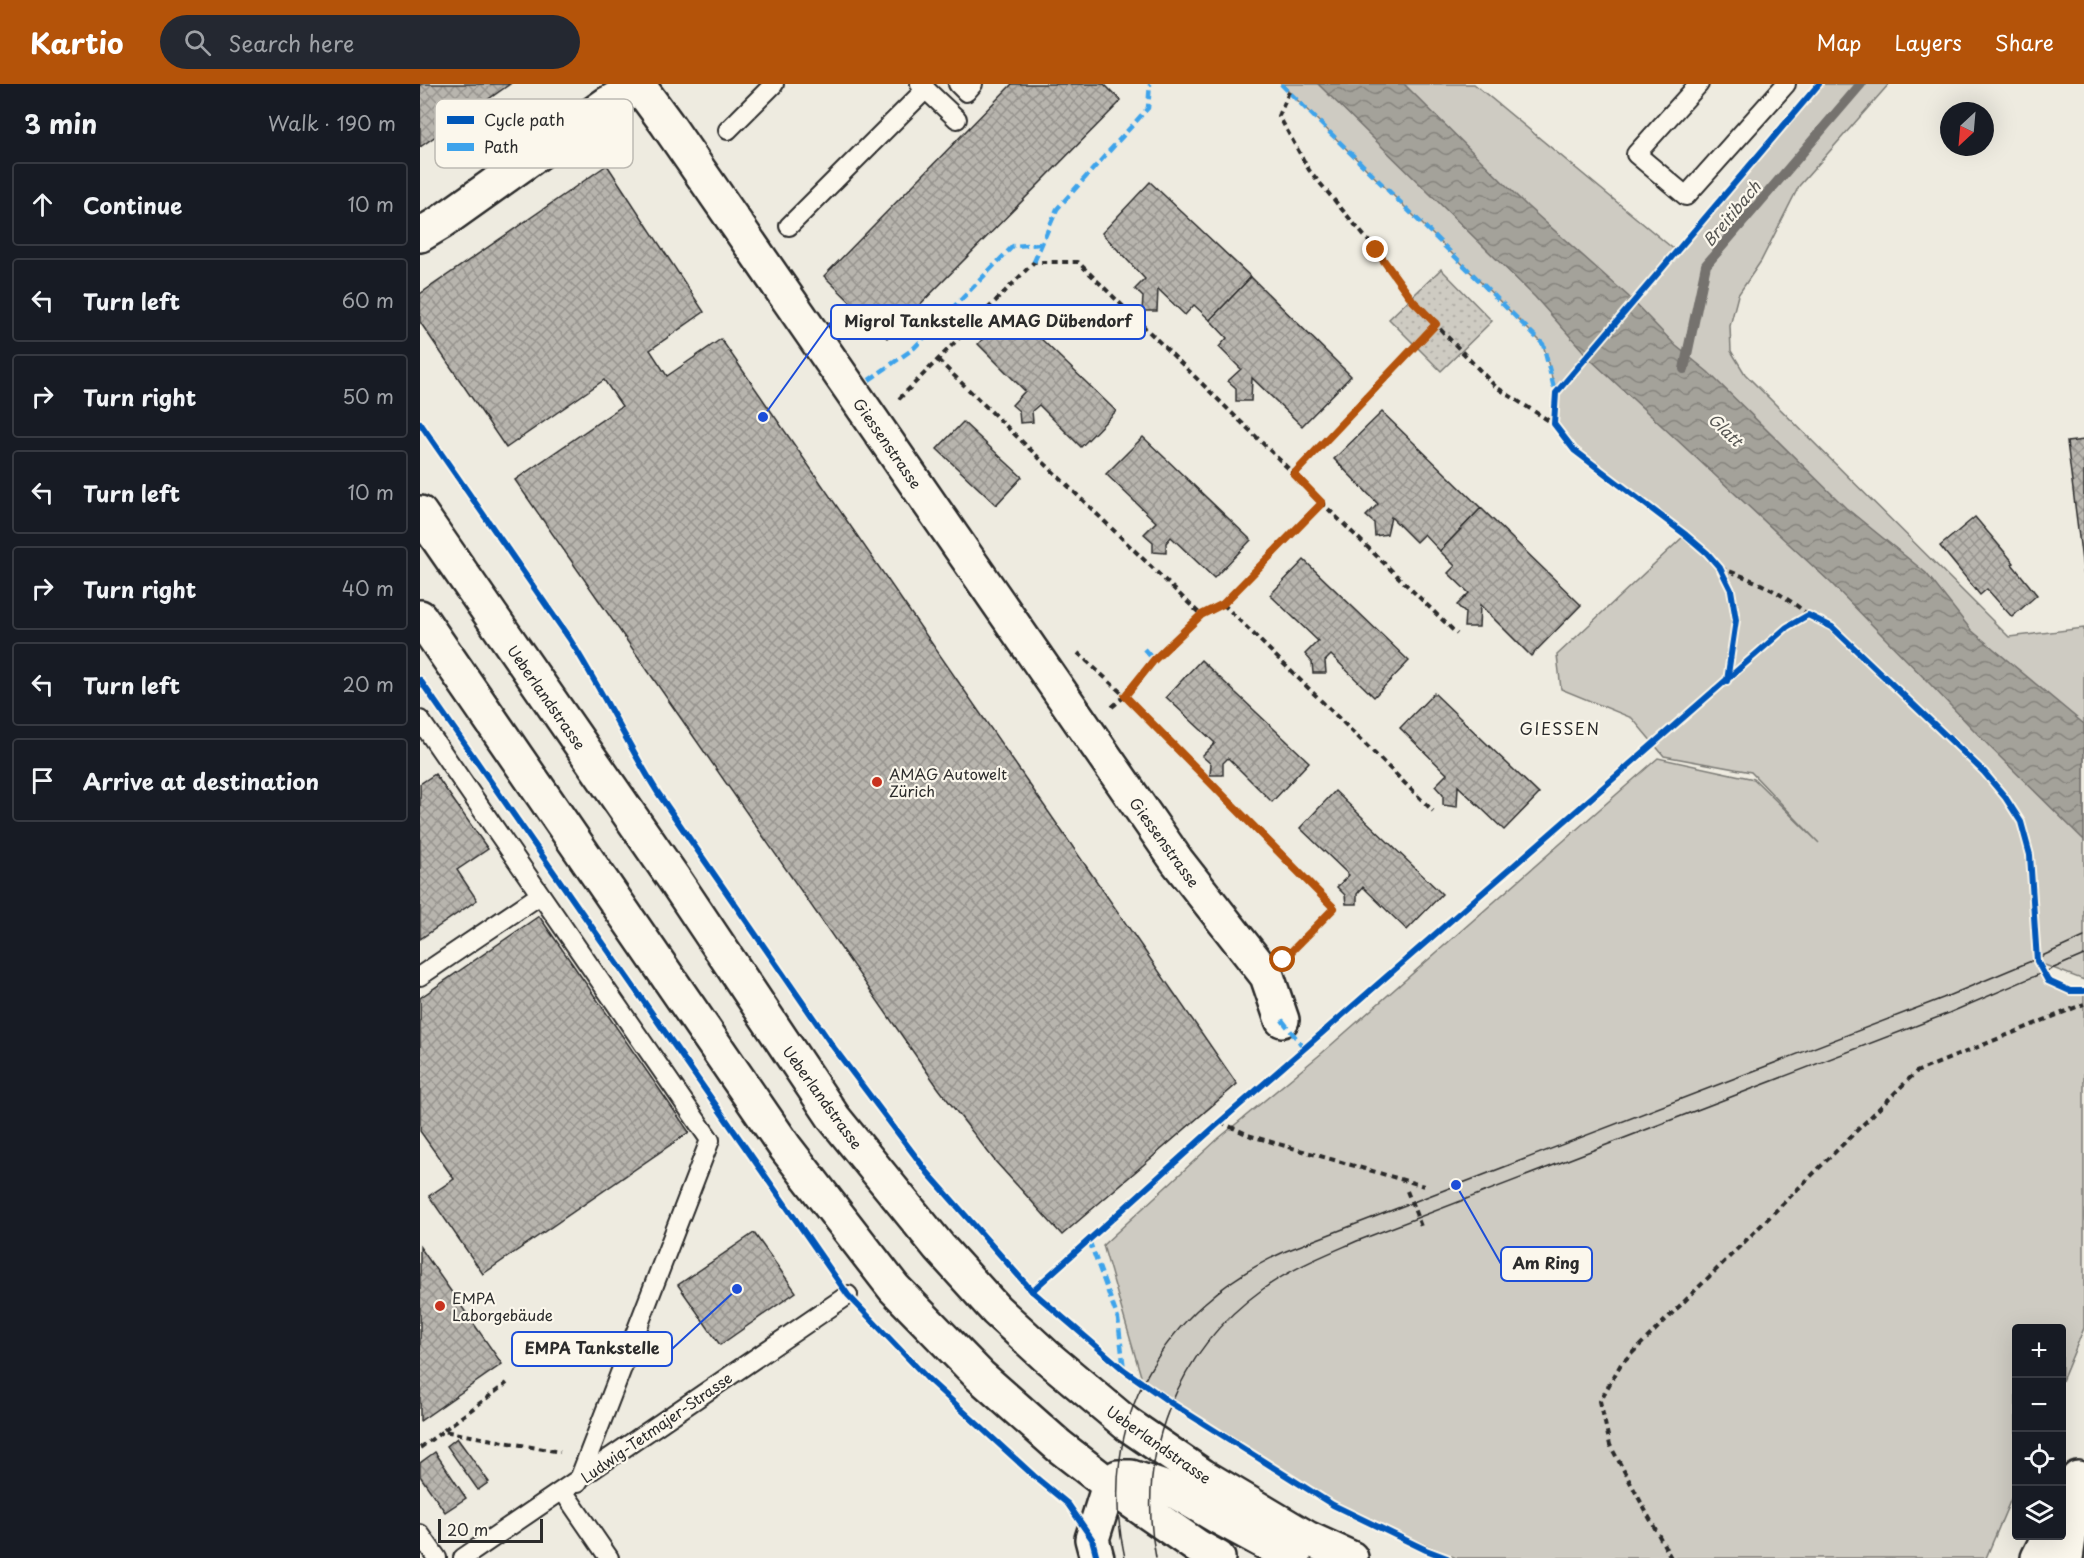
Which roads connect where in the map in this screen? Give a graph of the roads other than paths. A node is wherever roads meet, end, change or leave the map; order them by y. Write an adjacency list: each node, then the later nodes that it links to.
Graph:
1 (774, 84): 10 (lane)
2 (958, 84): 3 (lane)
3 (973, 84)
4 (1699, 84): 5 (lane)
5 (1786, 84)
6 (639, 85): 8 (main road, Giessenstrasse); 19 (main road, Giessenstrasse)
7 (923, 87): 9 (lane); 12 (lane)
8 (615, 99)
9 (957, 119)
10 (728, 130)
11 (517, 168): 13 (main road, Giessenstrasse)
12 (789, 226)
13 (420, 235)
14 (420, 513): 33 (main road, Ueberlandstrasse)
15 (420, 616): 22 (main road)
16 (420, 720): 17 (lane)
17 (540, 895): 18 (lane); 23 (lane)
18 (420, 976)
19 (1282, 1020)
20 (848, 1295): 23 (lane, Ludwig-Tetmajer-Strasse)
21 (2081, 1471): 24 (main road); 35 (main road)
22 (1109, 1485): 27 (main road); 31 (main road); 32 (main road, Ueberlandstrasse)
23 (570, 1486): 29 (lane, Ludwig-Tetmajer-Strasse); 30 (lane)
24 (2066, 1500)
25 (420, 1534): 28 (lane)
26 (2047, 1540): 34 (main road)
27 (1204, 1554)
28 (437, 1558)
29 (463, 1558)
30 (609, 1558)
31 (1097, 1558)
32 (1294, 1558)
33 (1350, 1558)
34 (2038, 1558)
35 (2066, 1558)

